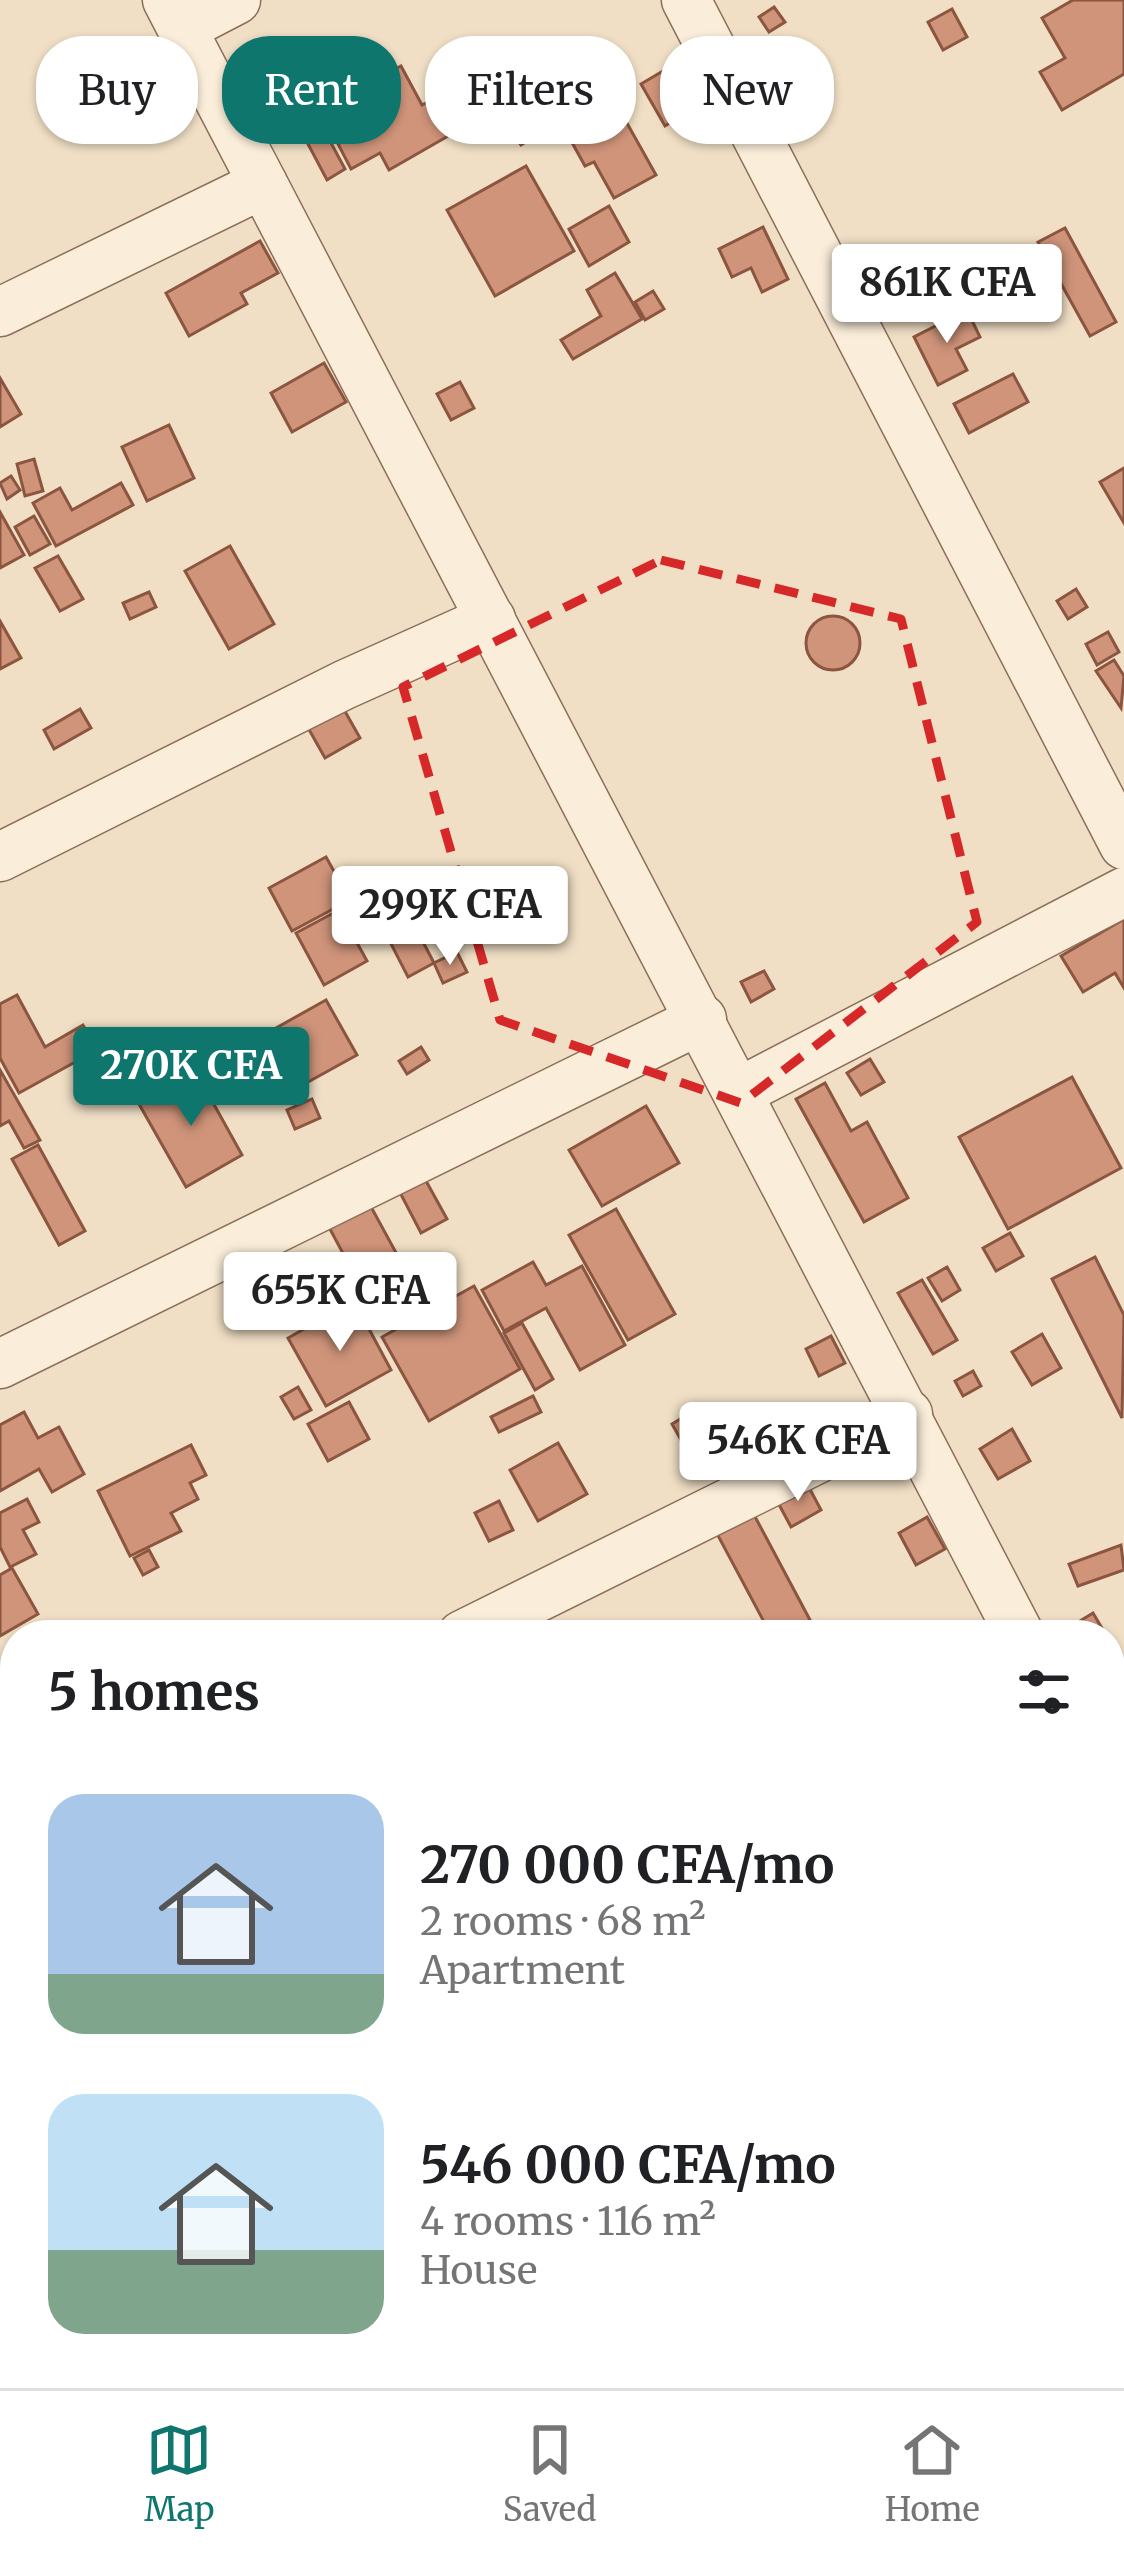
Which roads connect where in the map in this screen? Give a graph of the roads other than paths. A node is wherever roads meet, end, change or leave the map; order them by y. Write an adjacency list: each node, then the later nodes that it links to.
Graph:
1 (236, 0): 3 (street)
2 (686, 0): 7 (street)
3 (174, 14): 4 (street)
4 (263, 184): 5 (street); 6 (street)
5 (0, 312)
6 (491, 620): 8 (street); 10 (street)
7 (1124, 845)
8 (0, 857)
9 (1124, 892): 11 (street)
10 (702, 1018): 11 (street); 12 (street)
11 (739, 1092): 13 (street)
12 (0, 1364)
13 (908, 1414): 14 (street); 15 (street)
14 (492, 1620)
15 (1013, 1620)

